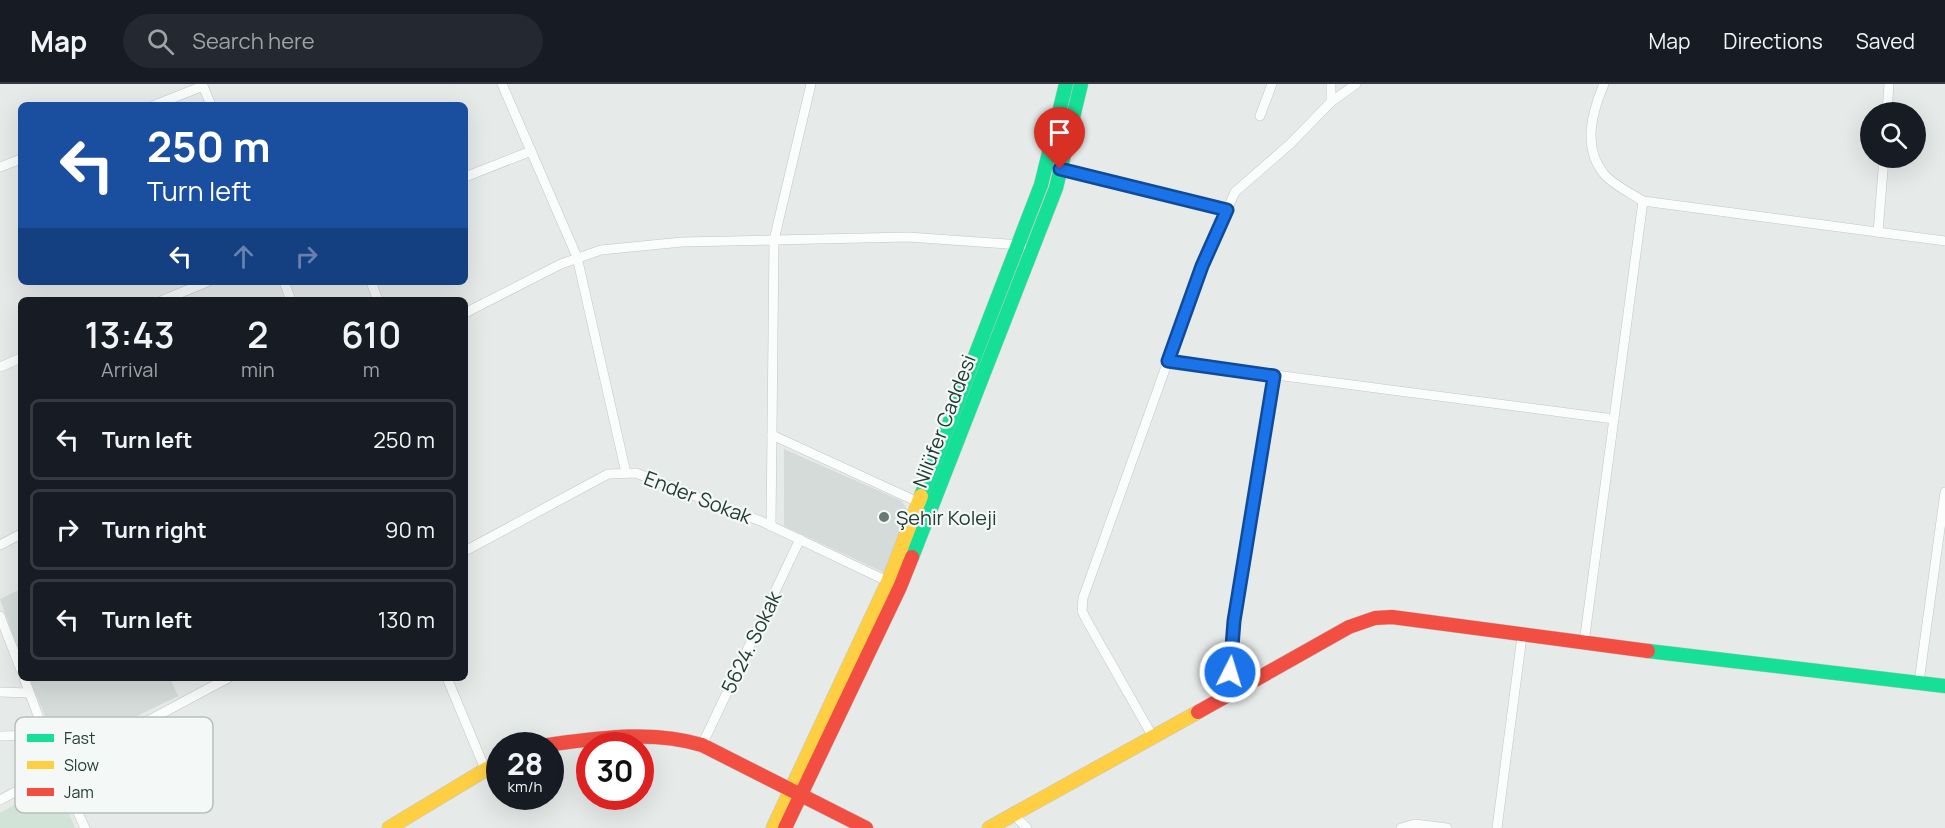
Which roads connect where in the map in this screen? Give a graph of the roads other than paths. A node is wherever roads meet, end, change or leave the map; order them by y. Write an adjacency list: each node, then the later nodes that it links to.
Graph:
1 (502, 84): 16 (street)
2 (812, 84): 25 (street)
3 (1065, 84): 27 (street)
4 (1081, 84): 20 (street, Nilüfer Caddesi)
5 (1272, 84): 15 (street)
6 (1331, 84): 13 (street)
7 (1356, 84): 13 (street)
8 (1604, 84): 22 (street)
9 (1889, 84): 14 (street)
10 (200, 86): 11 (street); 12 (street)
11 (162, 102)
12 (209, 102)
13 (1331, 102): 23 (street)
14 (1888, 102)
15 (1260, 116)
16 (531, 151): 21 (street); 29 (street)
17 (18, 160): 18 (street)
18 (0, 167)
19 (1883, 168): 24 (street)
20 (1060, 169): 23 (street); 28 (street, Nilüfer Caddesi)
21 (468, 176)
22 (1643, 201): 24 (street); 37 (street)
23 (1227, 210): 34 (street)
24 (1878, 232): 26 (street)
25 (774, 240): 27 (street); 29 (street); 38 (street)
26 (1945, 241)
27 (1017, 244): 28 (street); 41 (street)
28 (1033, 246): 47 (street, Nilüfer Caddesi)
29 (577, 257): 32 (street); 39 (street)
30 (200, 285): 31 (street)
31 (170, 297)
32 (468, 312)
33 (18, 359): 35 (street)
34 (1168, 361): 36 (street); 65 (street)
35 (0, 367)
36 (1274, 376): 37 (street); 58 (street)
37 (1614, 419): 51 (street)
38 (772, 435): 41 (street); 42 (street)
39 (626, 473): 42 (street, Ender Sokak); 46 (street, Ender Sokak)
40 (1945, 492): 56 (street)
41 (918, 502): 47 (street)
42 (771, 526): 44 (street, Ender Sokak)
43 (18, 536): 45 (street)
44 (800, 539): 47 (street, Ender Sokak); 67 (street, 5624. Sokak)
45 (0, 545)
46 (468, 549)
47 (894, 584): 70 (street, Nilüfer Caddesi)
48 (0, 616): 50 (street)
49 (1522, 636): 51 (street); 58 (street); 83 (street)
50 (5, 640): 52 (street)
51 (1584, 643): 56 (street)
52 (18, 664)
53 (25, 681): 60 (street)
54 (222, 681): 62 (street)
55 (448, 681): 68 (street)
56 (1919, 682): 57 (street)
57 (1945, 686)
58 (1238, 688): 65 (street)
59 (0, 692): 60 (street)
60 (29, 693): 61 (street)
61 (38, 717)
62 (155, 717)
63 (0, 736): 64 (street)
64 (15, 736)
65 (1153, 737): 73 (street)
66 (564, 743): 67 (street)
67 (702, 745): 70 (street)
68 (485, 768): 75 (street)
69 (15, 792): 71 (street)
70 (796, 792): 76 (street); 77 (street, Nilüfer Caddesi); 78 (street)
71 (0, 800)
72 (78, 813): 74 (street)
73 (1013, 814): 79 (street); 80 (street)
74 (85, 828)
75 (389, 828)
76 (773, 828)
77 (785, 828)
78 (866, 828)
79 (989, 828)
80 (1027, 828)
81 (1401, 828): 82 (street)
82 (1447, 828)
83 (1497, 828)

